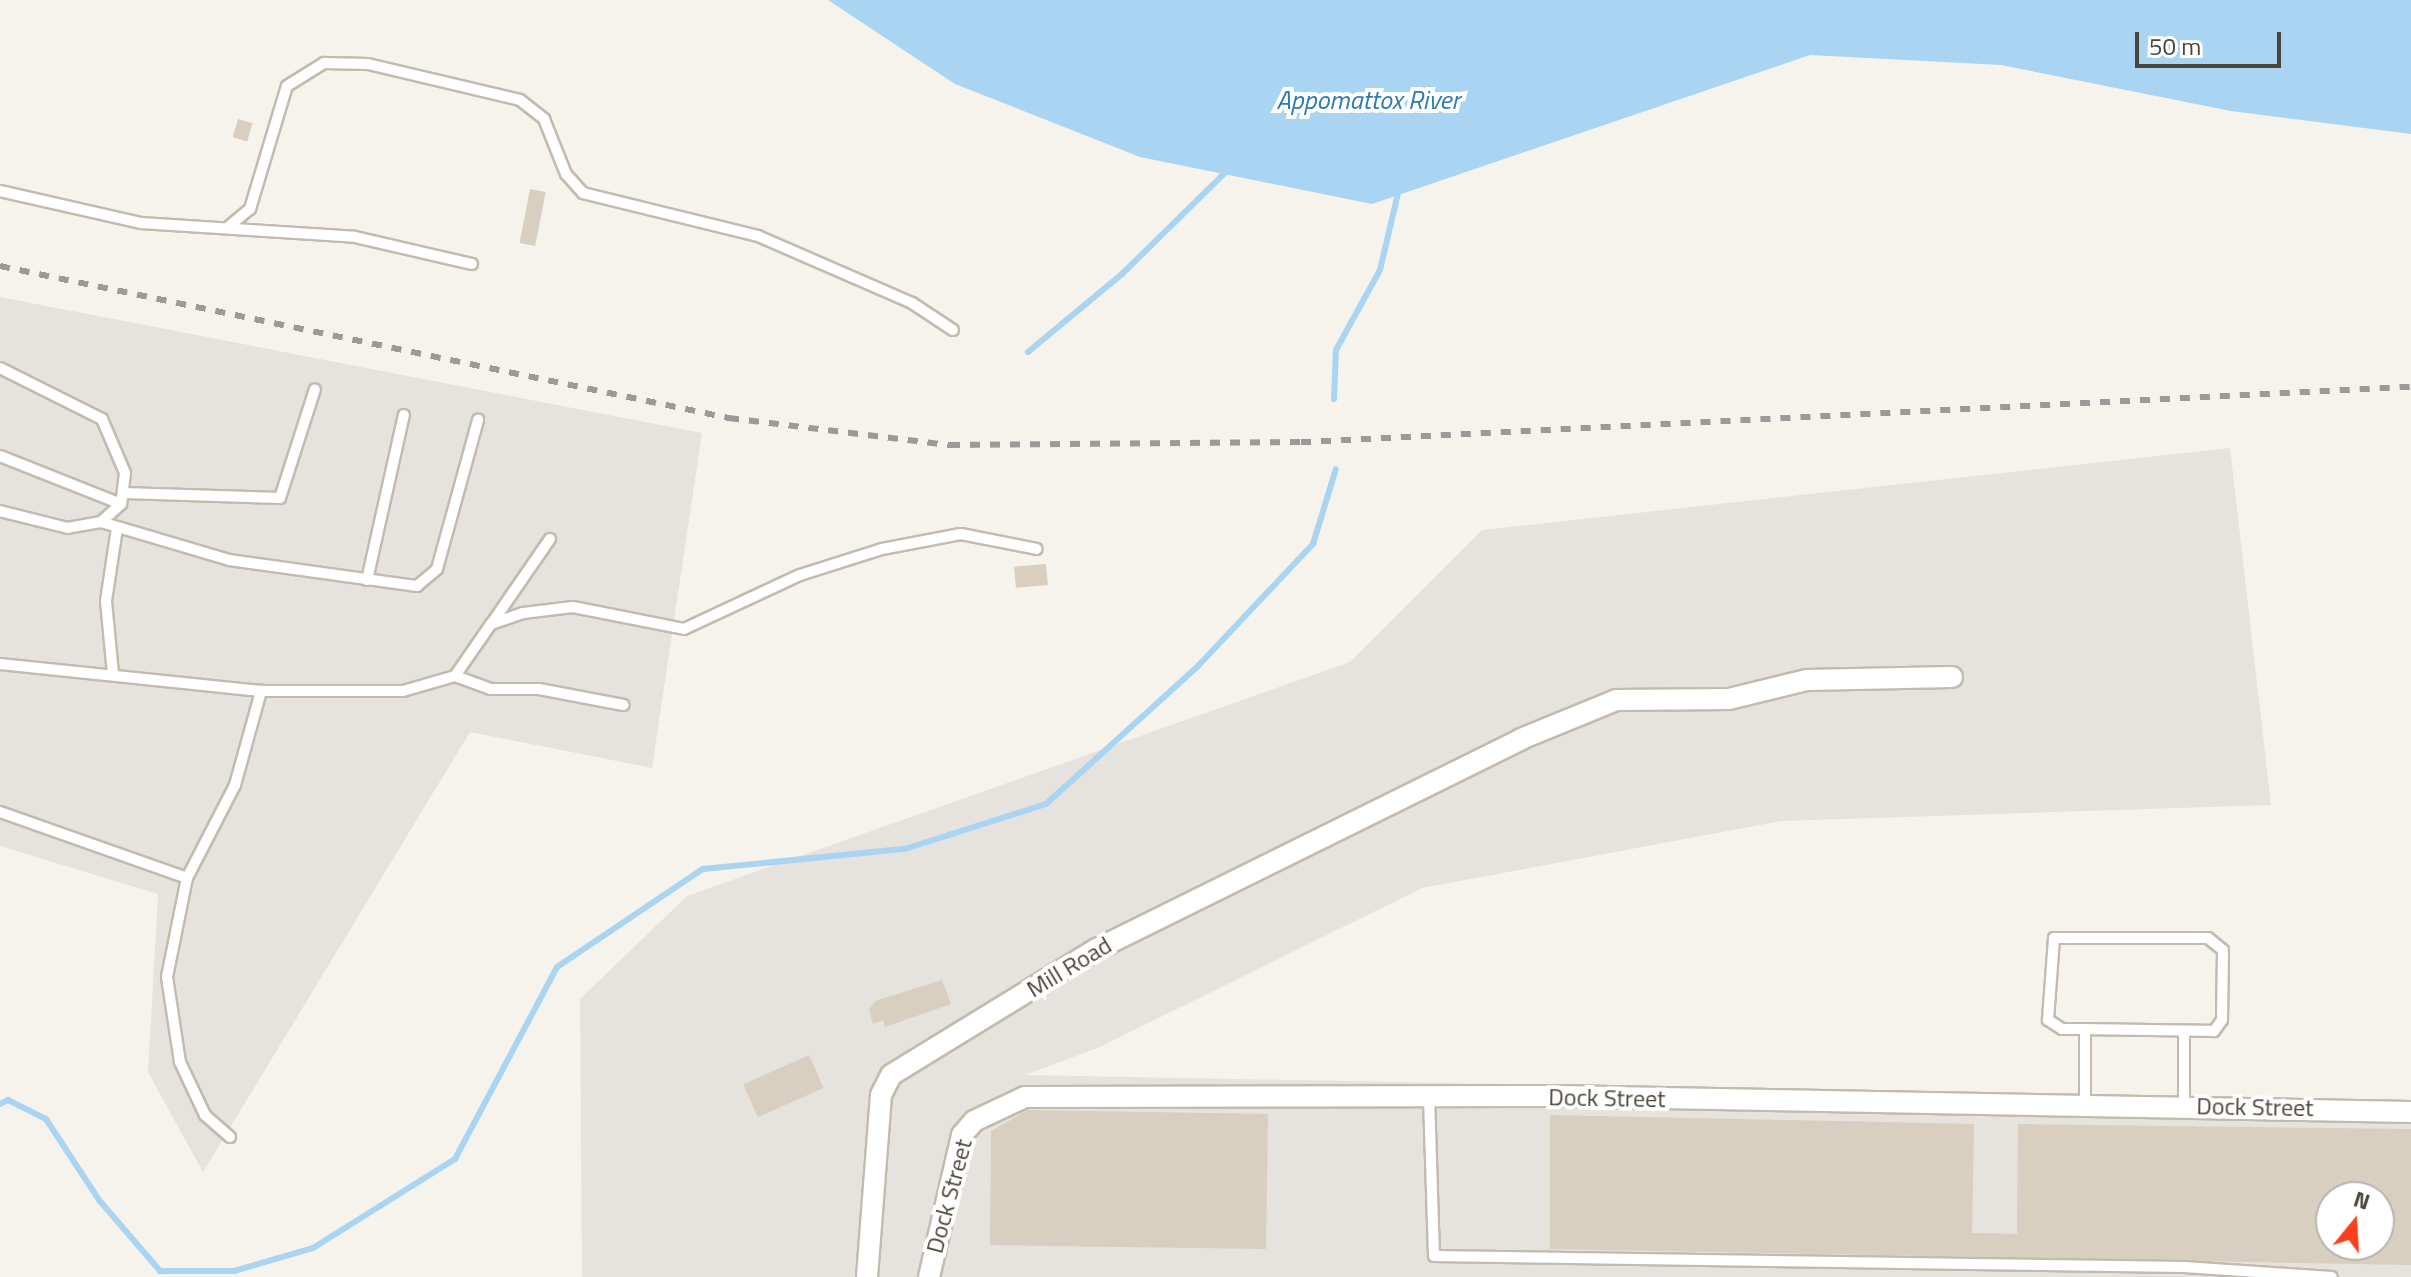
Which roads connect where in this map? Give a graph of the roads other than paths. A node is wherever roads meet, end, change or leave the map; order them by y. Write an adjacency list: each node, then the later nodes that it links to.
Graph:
1 (0, 191): 2 (lane)
2 (227, 228): 3 (lane); 4 (lane)
3 (472, 264)
4 (953, 330)
5 (0, 368): 10 (lane)
6 (315, 389): 10 (lane)
7 (404, 415): 16 (lane)
8 (478, 420): 16 (lane)
9 (0, 456): 10 (lane)
10 (122, 498): 12 (lane)
11 (0, 511): 12 (lane)
12 (101, 522): 13 (lane)
13 (117, 528): 16 (lane); 19 (lane)
14 (550, 539): 17 (lane)
15 (1037, 549): 17 (lane)
16 (367, 580)
17 (491, 624): 20 (lane)
18 (0, 664): 19 (lane)
19 (113, 674): 22 (lane)
20 (455, 676): 22 (lane); 23 (lane)
21 (1952, 677): 33 (street, Mill Road)
22 (261, 691): 25 (lane)
23 (624, 705)
24 (0, 812): 25 (lane)
25 (187, 878): 32 (lane)
26 (2085, 1029): 27 (lane); 27 (lane); 29 (lane)
27 (2184, 1031): 30 (lane)
28 (1429, 1097): 29 (street, Dock Street); 34 (street, Dock Street); 35 (lane)
29 (2085, 1104): 30 (street, Dock Street)
30 (2184, 1105): 31 (street, Dock Street)
31 (2411, 1112)
32 (230, 1137)
33 (867, 1277)
34 (929, 1277)
35 (2332, 1277)

